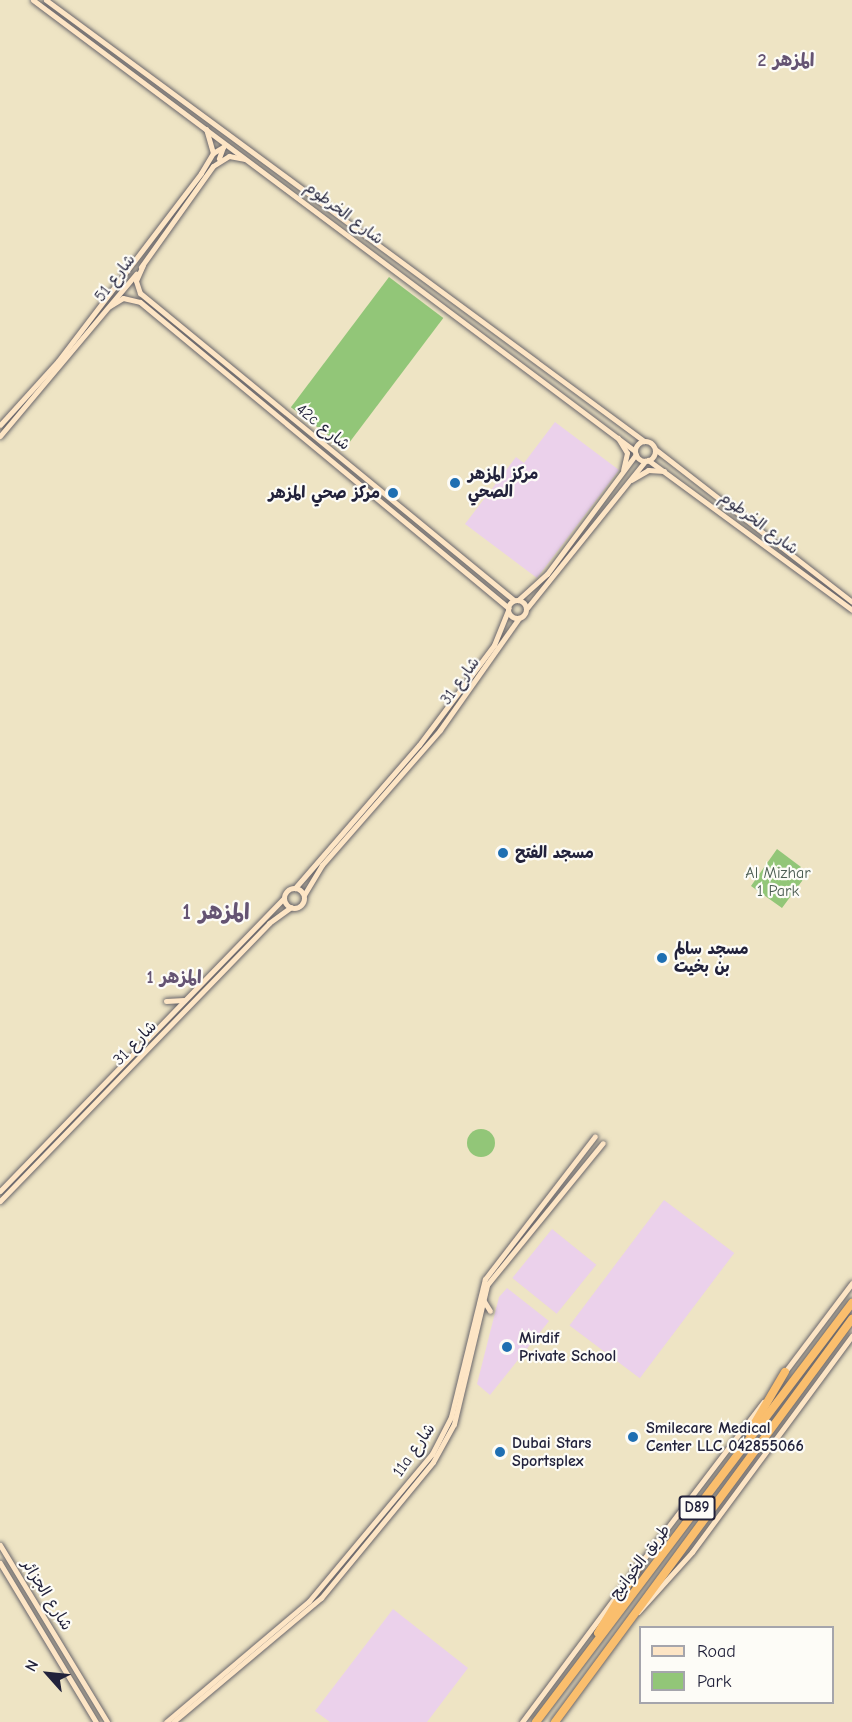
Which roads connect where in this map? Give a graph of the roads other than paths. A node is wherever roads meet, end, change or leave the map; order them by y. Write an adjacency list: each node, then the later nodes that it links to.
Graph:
1 (33, 0): 3 (street, شارع الخرطوم)
2 (46, 0): 4 (street, شارع الخرطوم)
3 (154, 88): 4 (street); 5 (street, شارع الخرطوم)
4 (192, 109): 9 (street, شارع الخرطوم)
5 (201, 123): 6 (street); 7 (street, شارع الخرطوم)
6 (213, 153): 8 (street); 13 (street, شارع 51)
7 (254, 163): 8 (street); 10 (street, شارع الخرطوم)
8 (213, 166): 14 (street, شارع 51)
9 (320, 204): 10 (street); 11 (street, شارع الخرطوم)
10 (315, 210): 22 (street, شارع الخرطوم)
11 (335, 215): 12 (street); 23 (street, شارع الخرطوم)
12 (348, 218)
13 (147, 246): 15 (street); 21 (street, شارع 51)
14 (143, 265): 15 (street, شارع 51); 18 (street, 42c شارع)
15 (124, 289): 16 (street, 42c شارع); 17 (street, شارع 51)
16 (140, 302): 17 (street); 19 (street, 42c شارع)
17 (110, 306): 24 (street, شارع 51)
18 (165, 312): 19 (street); 36 (street, 42c شارع)
19 (152, 313): 37 (street, 42c شارع)
20 (617, 419): 23 (street)
21 (0, 425)
22 (611, 429): 27 (street, شارع الخرطوم); 30 (street)
23 (622, 429): 25 (street, شارع الخرطوم)
24 (0, 436)
25 (644, 441): 26 (street, شارع الخرطوم); 27 (street)
26 (655, 449): 28 (street); 39 (street, شارع الخرطوم)
27 (635, 452): 28 (street, شارع الخرطوم); 30 (street)
28 (646, 460): 29 (street, شارع الخرطوم); 32 (street)
29 (669, 472): 31 (street, شارع الخرطوم); 32 (street)
30 (621, 476): 38 (street)
31 (678, 479): 33 (street); 42 (street, شارع الخرطوم)
32 (621, 489): 34 (street)
33 (681, 489)
34 (586, 535): 35 (street); 41 (street)
35 (588, 545)
36 (493, 584): 37 (street); 38 (street, 42c شارع)
37 (488, 589): 40 (street, 42c شارع)
38 (516, 600): 40 (street, شارع 31); 41 (street, 42c شارع)
39 (852, 602)
40 (508, 609): 43 (street, 42c شارع); 44 (street, شارع 31)
41 (527, 609): 43 (street, شارع 31)
42 (852, 610)
43 (519, 618): 45 (street, شارع 31)
44 (295, 888): 45 (street); 46 (street, شارع 31)
45 (304, 895): 47 (street, شارع 31)
46 (284, 898): 47 (street); 48 (street, شارع 31)
47 (291, 907): 51 (street, شارع 31)
48 (186, 999): 49 (street); 50 (street, شارع 31)
49 (166, 1001)
50 (175, 1010): 51 (street); 54 (street, شارع 31)
51 (152, 1045): 55 (street, شارع 31)
52 (595, 1136): 64 (street, 11a شارع)
53 (603, 1143): 57 (street, 11a شارع)
54 (0, 1191)
55 (0, 1201)
56 (852, 1283): 62 (street)
57 (482, 1298): 59 (street); 65 (street, 11a شارع)
58 (852, 1303): 63 (highway, طريق الخوانيج / D89)
59 (490, 1311)
60 (852, 1319): 71 (highway, طريق الخوانيج / D89)
61 (852, 1336): 71 (street)
62 (785, 1372): 63 (highway); 70 (street)
63 (747, 1442): 75 (highway, طريق الخوانيج / D89)
64 (413, 1477): 65 (street); 66 (street, 11a شارع)
65 (402, 1500): 68 (street, 11a شارع)
66 (391, 1504): 68 (street); 74 (street, 11a شارع)
67 (0, 1545): 78 (street, شارع الجزائر)
68 (353, 1561): 76 (street, 11a شارع)
69 (0, 1563): 72 (street, شارع الجزائر)
70 (638, 1568): 75 (highway); 81 (street)
71 (634, 1614): 83 (highway, طريق الخوانيج / D89)
72 (32, 1615): 73 (street); 77 (street, شارع الجزائر)
73 (30, 1623)
74 (260, 1644): 76 (street); 79 (street, 11a شارع)
75 (593, 1646): 82 (highway, طريق الخوانيج / D89)
76 (245, 1664): 80 (street, 11a شارع)
77 (97, 1721)
78 (107, 1722)
79 (166, 1722)
80 (173, 1722)
81 (522, 1722)
82 (535, 1722)
83 (555, 1722)

